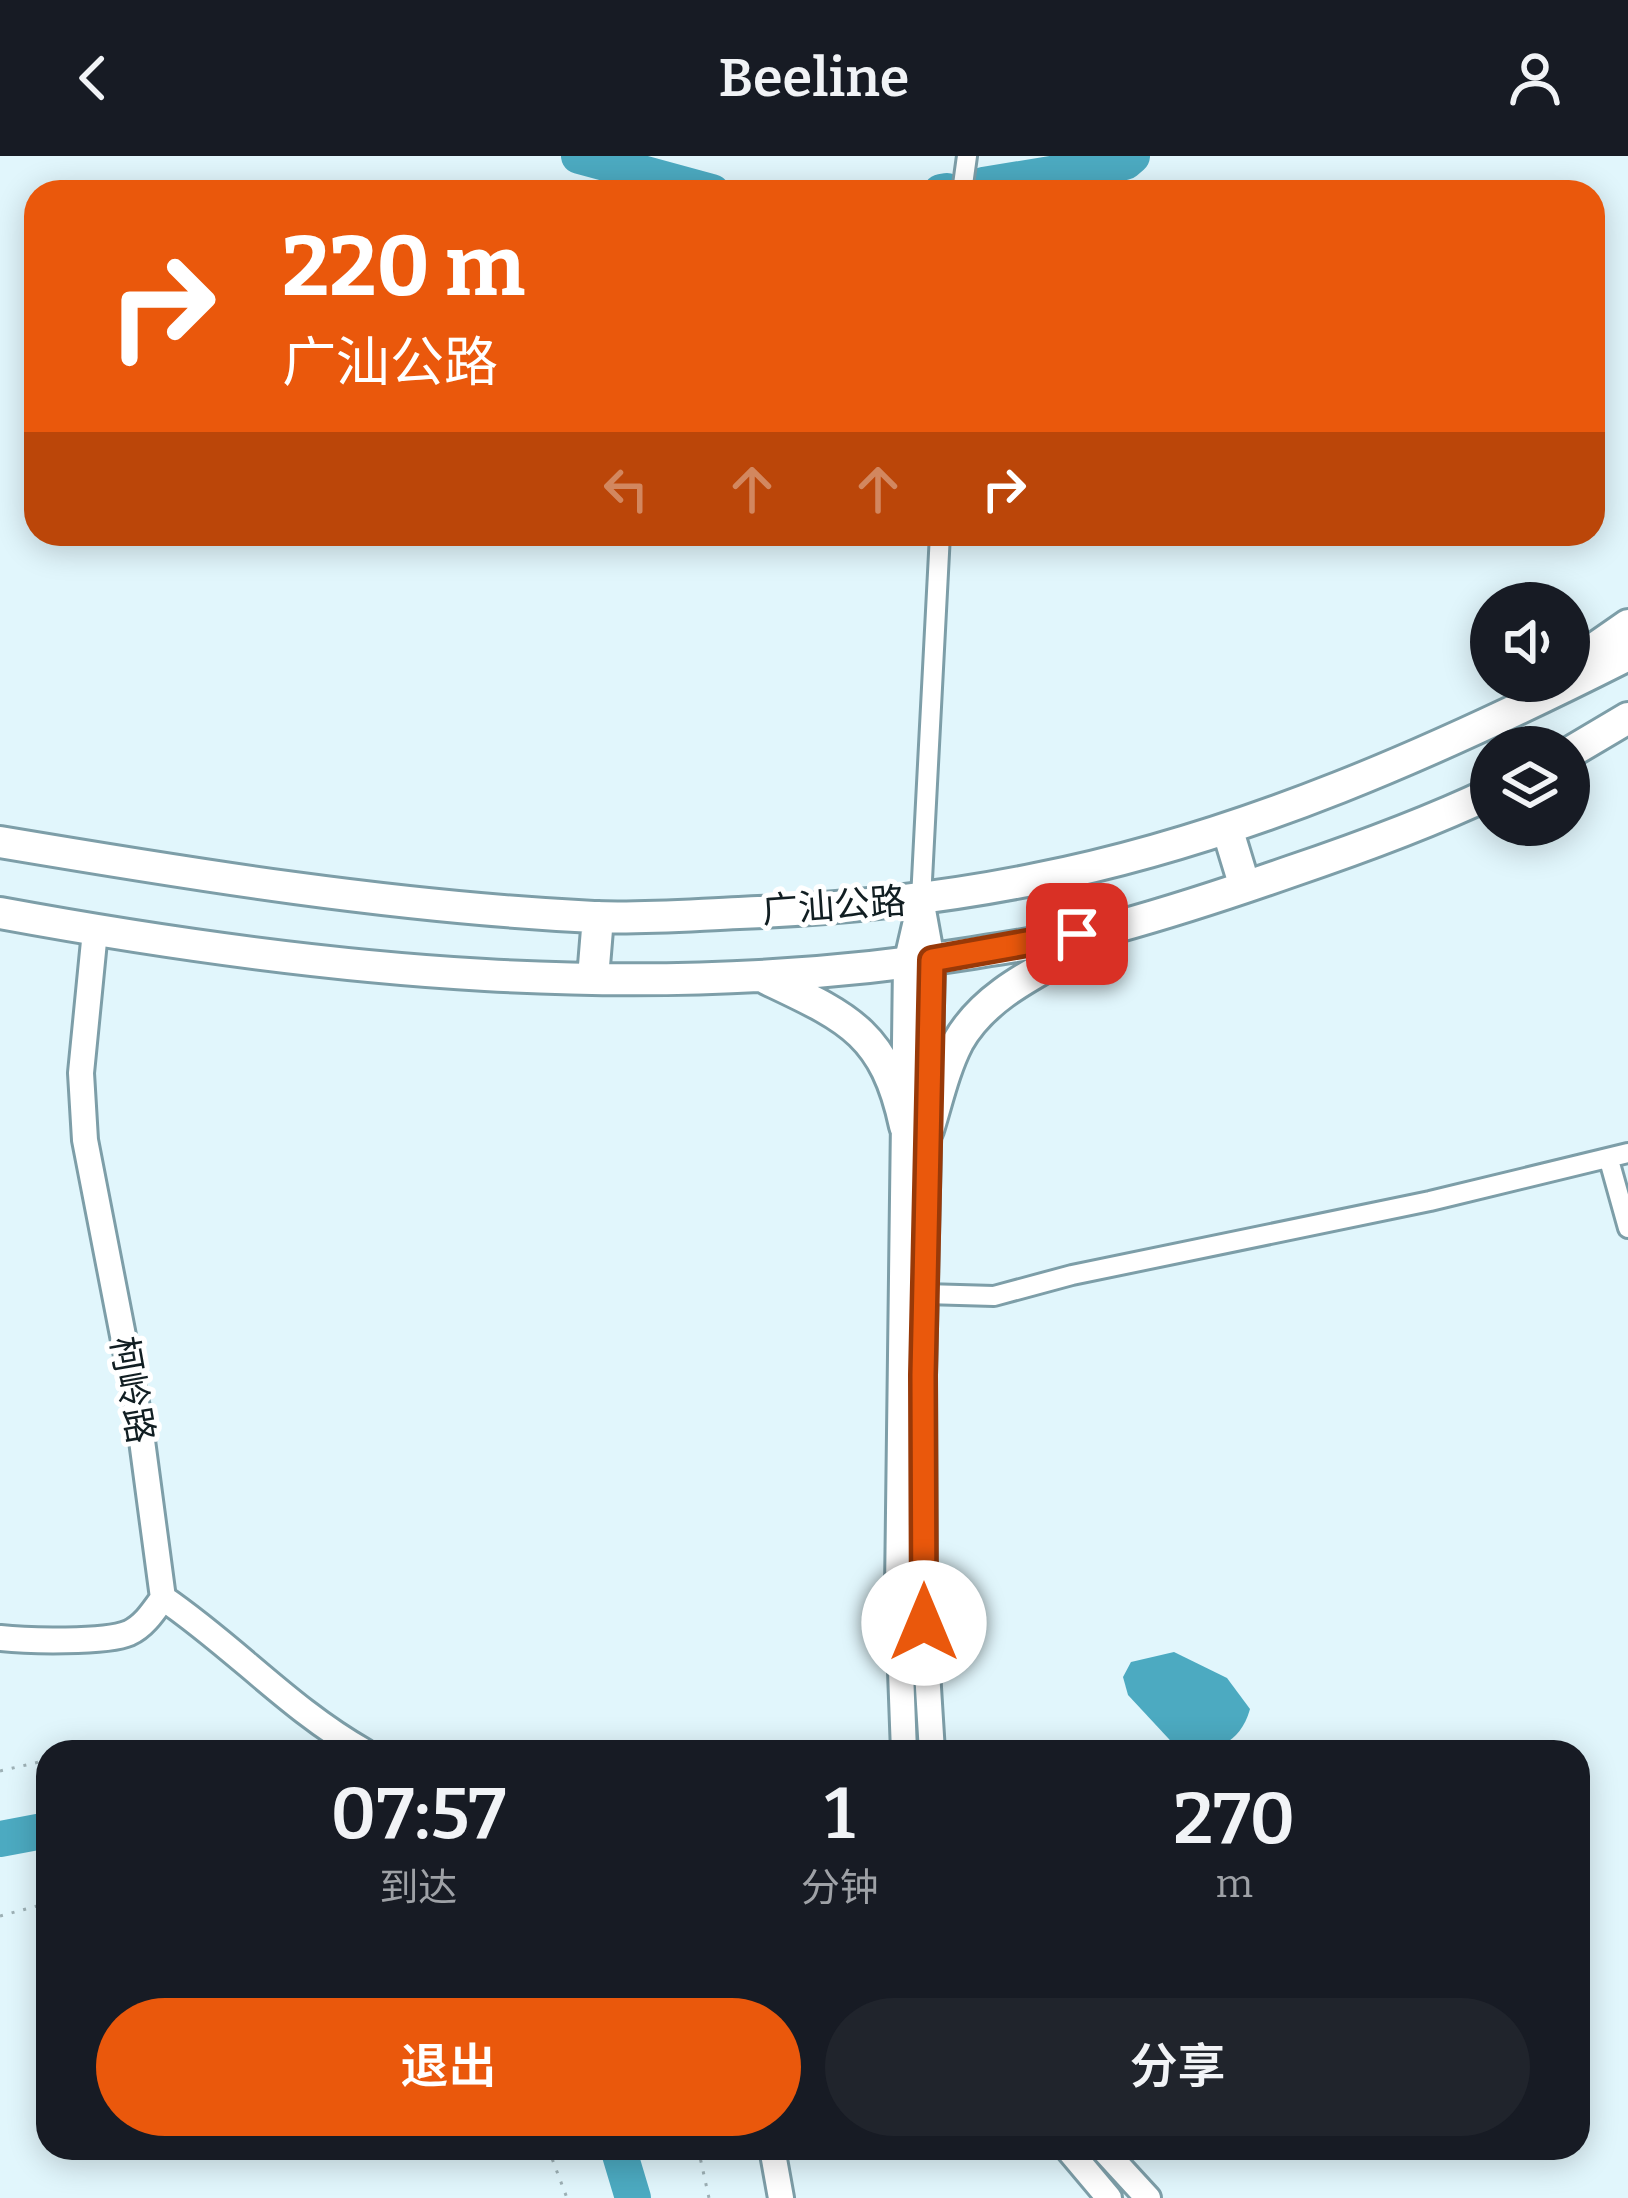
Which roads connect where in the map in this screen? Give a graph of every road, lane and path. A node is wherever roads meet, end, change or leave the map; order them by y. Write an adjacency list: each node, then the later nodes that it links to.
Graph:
1 (939, 546): 13 (street)
2 (1628, 625): 3 (highway)
3 (1590, 651)
4 (1628, 655): 7 (highway, 广汕公路)
5 (1518, 702): 7 (highway)
6 (1628, 718): 8 (highway)
7 (1493, 720): 10 (highway, 广汕公路)
8 (1590, 741)
9 (1470, 802): 12 (highway, 广汕公路)
10 (1227, 828): 12 (highway); 13 (highway, 广汕公路)
11 (0, 842): 15 (highway, 广汕公路)
12 (1245, 887): 16 (highway, 广汕公路)
13 (921, 899): 15 (highway, 广汕公路); 18 (street)
14 (0, 913): 17 (highway, 广汕公路)
15 (598, 917): 20 (highway)
16 (1113, 928): 18 (highway, 广汕公路); 21 (highway)
17 (95, 931): 20 (highway, 广汕公路); 26 (street, 柯岭路)
18 (919, 962): 19 (highway, 广汕公路); 21 (street)
19 (761, 976): 20 (highway, 广汕公路); 21 (highway)
20 (592, 978)
21 (916, 1128): 25 (street); 29 (street)
22 (1628, 1153): 23 (street)
23 (1609, 1160): 24 (street); 25 (street)
24 (1628, 1228)
25 (925, 1294): 30 (street)
26 (163, 1598): 27 (street); 28 (street)
27 (0, 1638)
28 (343, 1740)
29 (904, 1740)
30 (931, 1740)
31 (36, 1763): 32 (path)
32 (0, 1771)
33 (36, 1907): 34 (path)
34 (0, 1916)
35 (553, 2160): 40 (path)
36 (701, 2160): 41 (path)
37 (774, 2160): 42 (street)
38 (1077, 2160): 43 (street)
39 (1113, 2160): 44 (street)
40 (567, 2198)
41 (709, 2198)
42 (781, 2198)
43 (1109, 2198)
44 (1148, 2198)

